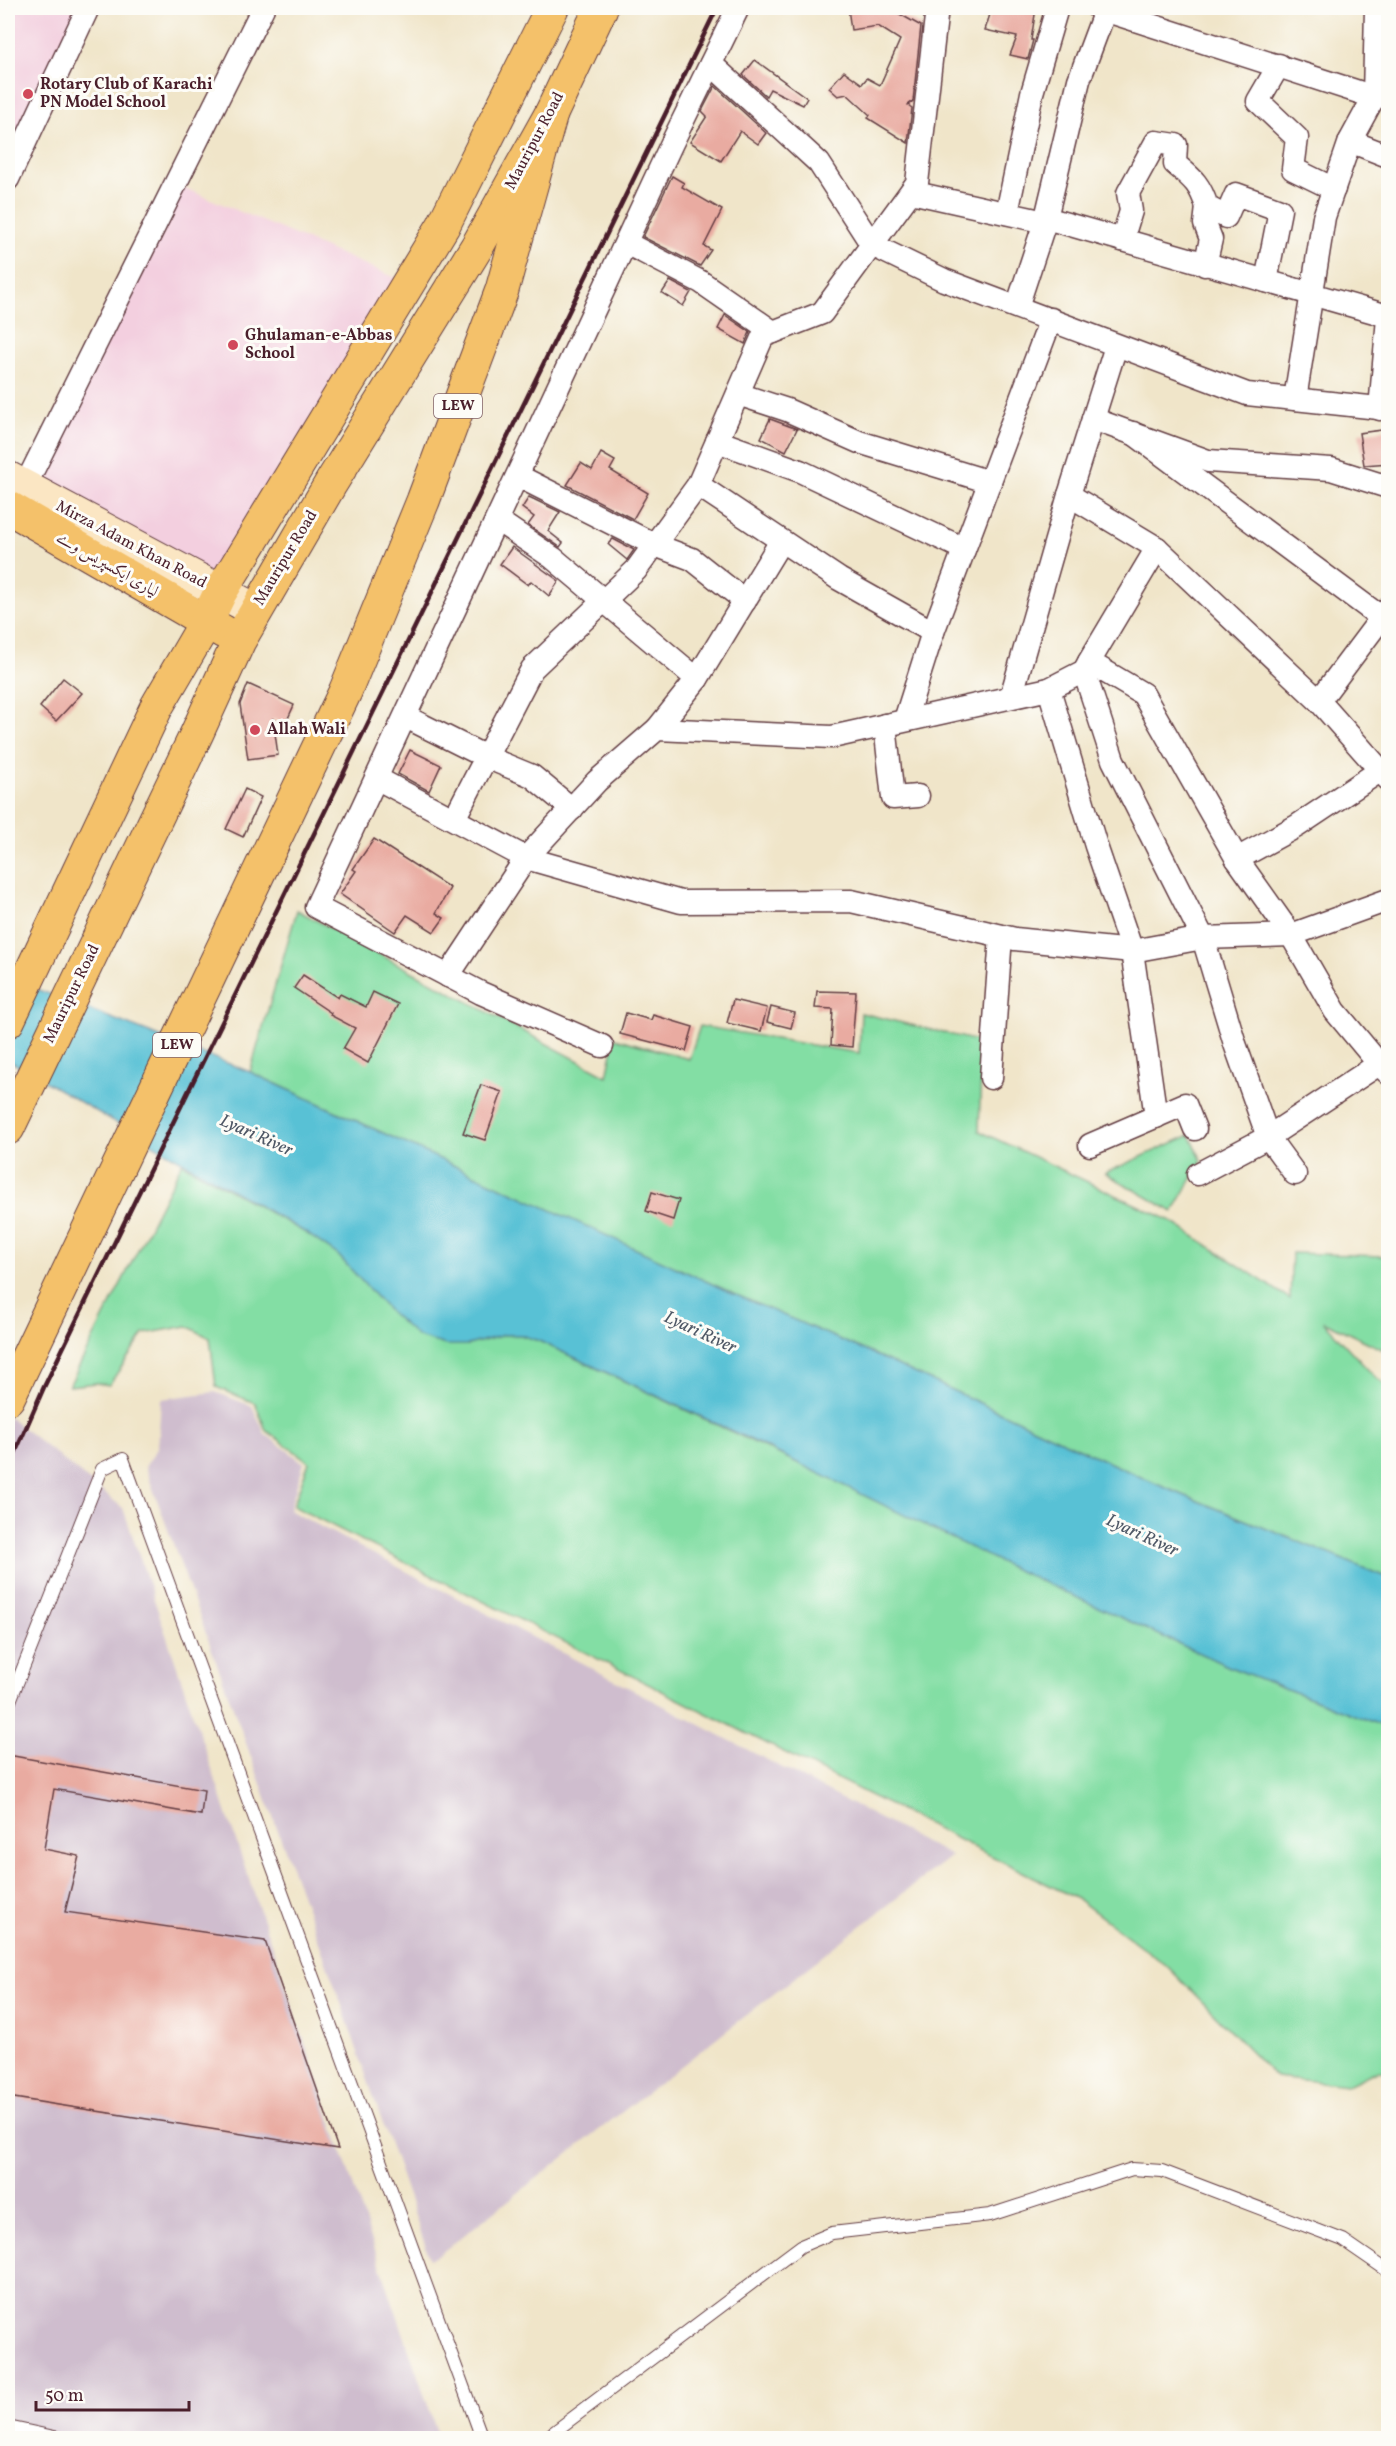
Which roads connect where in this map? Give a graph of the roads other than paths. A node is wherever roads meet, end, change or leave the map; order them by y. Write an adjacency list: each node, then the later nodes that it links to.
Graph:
1 (88, 8): 16 (street)
2 (263, 8): 43 (street)
3 (552, 8): 50 (highway)
4 (601, 8): 13 (highway, Mauripur Road)
5 (738, 8): 10 (street)
6 (937, 8): 18 (street)
7 (1056, 8): 20 (street)
8 (1103, 8): 11 (street); 21 (street)
9 (1376, 8): 12 (street)
10 (711, 64): 23 (street); 24 (street)
11 (1279, 65): 12 (street); 17 (street)
12 (1381, 97): 14 (street)
13 (551, 114): 53 (highway, Mauripur Road); 91 (highway, LEW)
14 (1350, 141): 15 (street); 17 (street)
15 (1389, 156)
16 (8, 179)
17 (1334, 189): 27 (street)
18 (911, 192): 20 (street); 24 (street)
19 (1207, 207): 22 (street); 25 (street); 26 (street)
20 (1007, 213): 21 (street)
21 (1046, 220): 22 (street); 28 (street)
22 (1122, 240): 25 (street)
23 (626, 243): 31 (street); 39 (street)
24 (872, 245): 28 (street); 31 (street)
25 (1205, 265): 26 (street)
26 (1266, 281): 27 (street)
27 (1312, 294): 29 (street); 34 (street)
28 (1017, 307): 30 (street)
29 (1389, 317): 35 (street)
30 (1051, 320): 32 (street); 40 (street)
31 (773, 332): 33 (street)
32 (1116, 346): 34 (street); 36 (street)
33 (738, 394): 38 (street); 40 (street)
34 (1294, 399): 35 (street)
35 (1384, 409)
36 (1093, 419): 37 (street); 44 (street)
37 (1133, 433): 42 (street); 54 (street)
38 (717, 441): 41 (street); 49 (street)
39 (518, 476): 45 (street); 47 (street)
40 (990, 482): 49 (street)
41 (698, 485): 46 (street); 47 (street)
42 (1389, 487)
43 (13, 491): 50 (main road, Mirza Adam Khan Road); 55 (highway, لیاری ایکسپریس وے)
44 (1069, 495): 48 (street); 61 (street)
45 (497, 520): 51 (street); 63 (street)
46 (781, 541): 52 (street); 56 (street)
47 (655, 545): 51 (street); 52 (street)
48 (1157, 548): 58 (street); 62 (street)
49 (964, 549): 56 (street)
50 (220, 593): 53 (main road, Mirza Adam Khan Road); 55 (highway)
51 (603, 601): 59 (street); 66 (street)
52 (745, 601): 59 (street)
53 (255, 610): 57 (highway, Mauripur Road)
54 (1385, 614): 62 (street)
55 (206, 622): 57 (highway, لیاری ایکسپریس وے); 80 (highway)
56 (933, 632): 64 (street)
57 (239, 641): 85 (highway, Mauripur Road)
58 (1087, 666): 60 (street); 73 (street); 77 (street)
59 (697, 679): 65 (street)
60 (1049, 688): 61 (street); 78 (street)
61 (1011, 697): 64 (street)
62 (1318, 700): 67 (street)
63 (406, 717): 66 (street); 68 (street)
64 (895, 723): 65 (street); 69 (street)
65 (657, 729): 70 (street)
66 (486, 757): 70 (street); 71 (street)
67 (1385, 774): 73 (street)
68 (378, 778): 71 (street); 79 (street)
69 (918, 796)
70 (572, 809): 72 (street)
71 (454, 819): 72 (street)
72 (526, 858): 76 (street); 79 (street)
73 (1237, 859): 75 (street)
74 (1389, 900): 75 (street)
75 (1291, 935): 77 (street); 82 (street)
76 (1001, 936): 78 (street); 83 (street)
77 (1203, 938): 78 (street); 87 (street)
78 (1132, 951): 84 (street)
79 (448, 976): 81 (street)
80 (8, 1021)
81 (602, 1046)
82 (1384, 1069): 87 (street)
83 (991, 1078)
84 (1156, 1117): 86 (street); 88 (street)
85 (8, 1128)
86 (1195, 1129)
87 (1268, 1137): 89 (street); 90 (street)
88 (1090, 1145)
89 (1198, 1174)
90 (1295, 1174)
91 (8, 1398)
92 (8, 1706): 96 (lane)
93 (1389, 2271): 97 (lane)
94 (8, 2427): 95 (lane)
95 (59, 2439)
96 (482, 2439)
97 (546, 2439)

